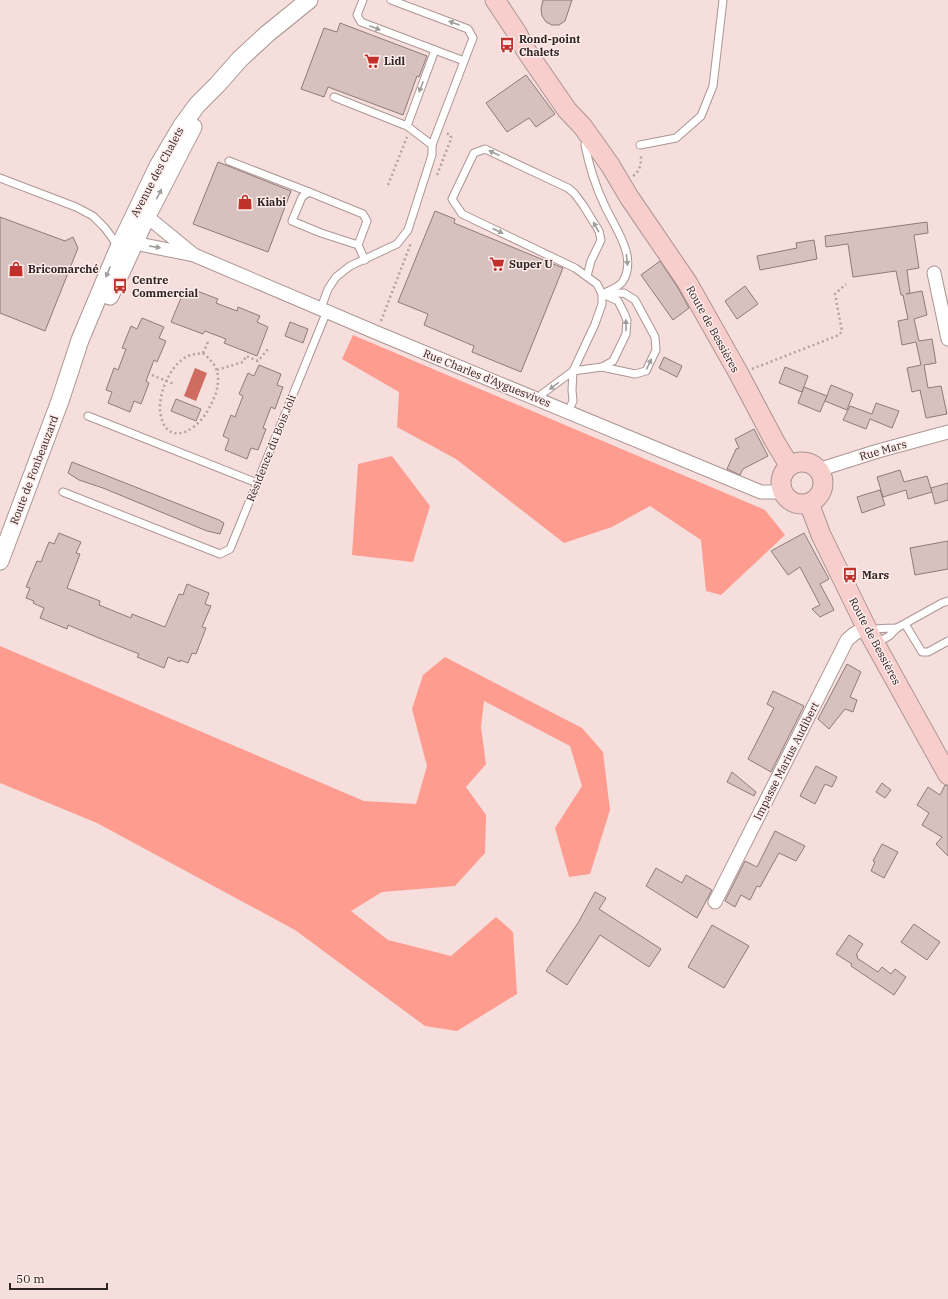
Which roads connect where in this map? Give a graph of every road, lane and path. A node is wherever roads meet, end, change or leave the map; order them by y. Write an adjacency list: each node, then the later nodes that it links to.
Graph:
1 (309, 0): 20 (street, Avenue des Chalets)
2 (363, 0): 7 (lane, one-way to 7)
3 (391, 0): 9 (lane, Résidence du Bois Joli, one-way to 3)
4 (482, 0): 8 (main road, Route de Bessières)
5 (495, 0): 8 (main road, Route de Bessières)
6 (723, 0): 13 (lane)
7 (435, 50): 9 (lane); 12 (lane, one-way to 12)
8 (525, 50): 11 (main road, Route de Bessières)
9 (464, 61): 14 (lane, Résidence du Bois Joli)
10 (334, 97): 12 (lane)
11 (567, 110): 15 (main road, Route de Bessières); 18 (main road, Route de Bessières)
12 (407, 126): 14 (lane)
13 (640, 144): 18 (path)
14 (432, 145): 23 (lane, Résidence du Bois Joli)
15 (585, 145): 18 (main road, Route de Bessières); 27 (lane, one-way to 27)
16 (229, 161): 19 (lane)
17 (0, 178): 20 (lane)
18 (626, 191): 37 (main road, Route de Bessières)
19 (309, 192): 21 (lane); 21 (lane)
20 (134, 235): 22 (street, Rue Charles d'Ayguesvives); 22 (street, Rue Charles d'Ayguesvives, one-way to 22); 50 (street, Route de Fonbeauzard)
21 (358, 245): 23 (lane)
22 (194, 255): 28 (street, Rue Charles d'Ayguesvives)
23 (365, 260): 28 (lane, Résidence du Bois Joli)
24 (934, 273): 29 (street)
25 (587, 276): 25 (lane, one-way to 25); 27 (lane)
26 (846, 284): 37 (path)
27 (602, 294): 33 (lane, one-way to 27); 33 (lane, one-way to 27); 35 (lane)
28 (324, 309): 40 (street, Rue Charles d'Ayguesvives); 46 (lane, Résidence du Bois Joli)
29 (948, 339)
30 (208, 342): 32 (path)
31 (268, 349): 34 (path)
32 (203, 353): 34 (path); 38 (path)
33 (602, 367): 35 (lane)
34 (217, 370): 38 (path)
35 (573, 371): 40 (lane, one-way to 40); 41 (lane)
36 (152, 374): 38 (path)
37 (739, 374): 44 (main road, Route de Bessières)
38 (167, 380): 39 (path)
39 (174, 384)
40 (540, 400): 41 (street, Rue Charles d'Ayguesvives)
41 (568, 412): 48 (street, Rue Charles d'Ayguesvives)
42 (88, 416): 46 (lane)
43 (948, 432): 45 (street, Rue Mars)
44 (790, 465): 45 (main road); 48 (main road)
45 (818, 470): 49 (main road)
46 (257, 483): 47 (lane, Résidence du Bois Joli)
47 (63, 492)
48 (782, 492): 49 (main road)
49 (809, 503): 54 (main road, Route de Bessières)
50 (0, 561)
51 (948, 601): 52 (lane)
52 (905, 624): 53 (lane); 55 (lane)
53 (897, 628): 54 (lane); 54 (lane)
54 (870, 634): 56 (main road, Route de Bessières); 57 (street, Impasse Marius Audibert)
55 (948, 641)
56 (946, 767)
57 (715, 902)

